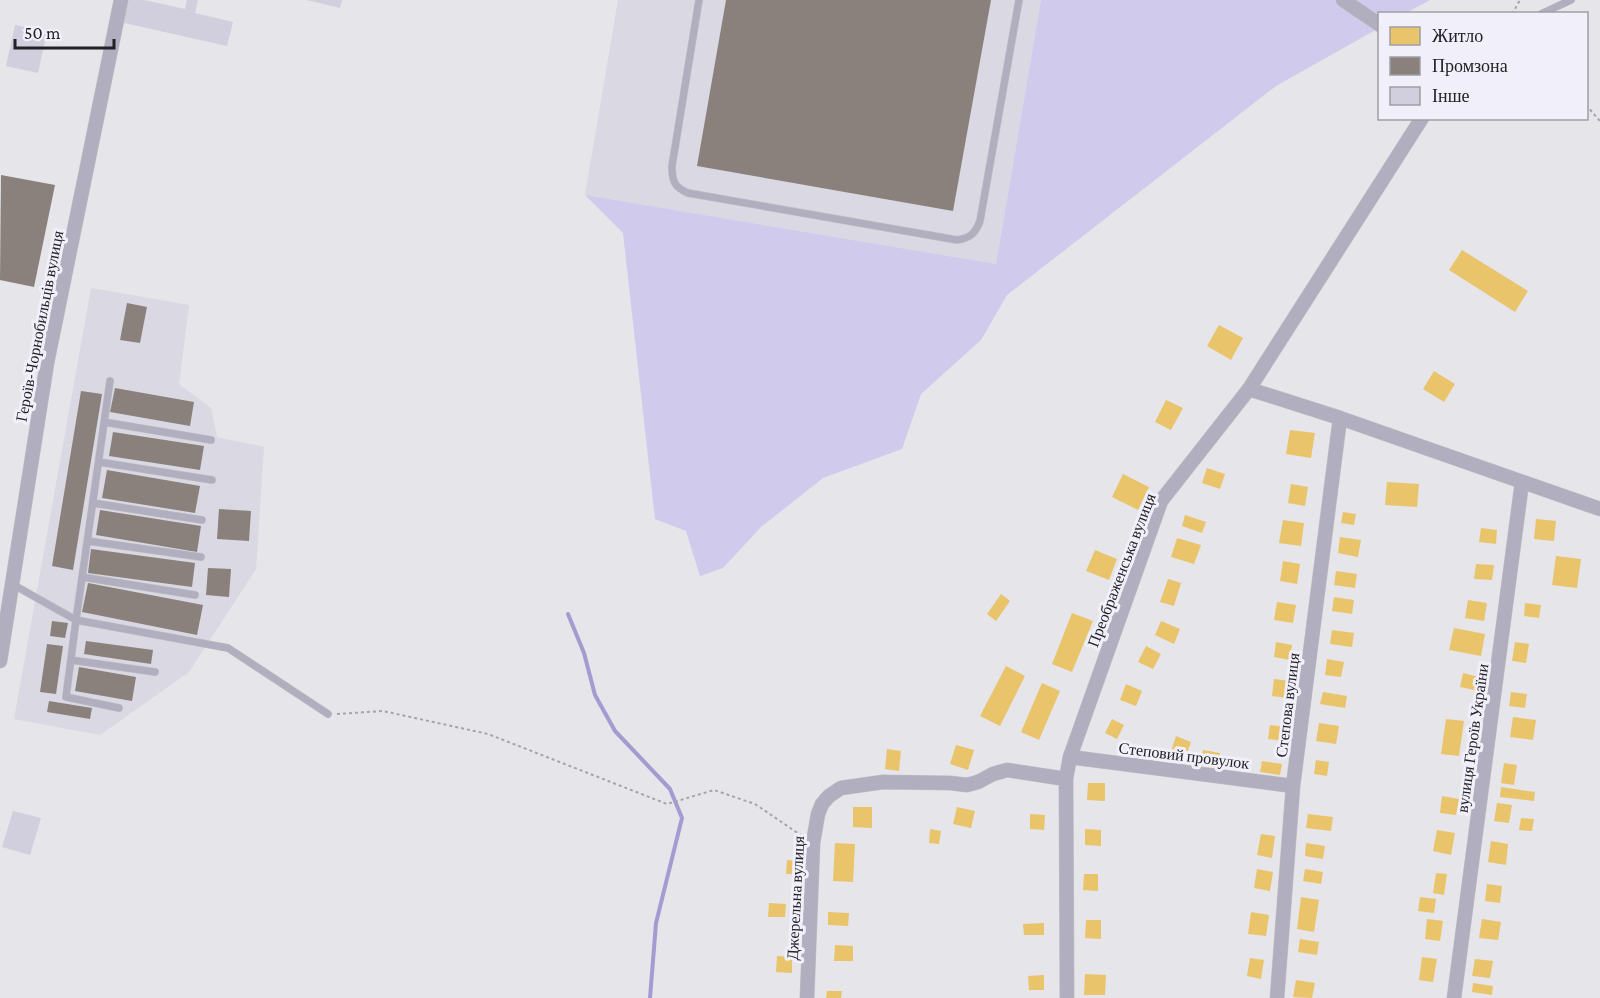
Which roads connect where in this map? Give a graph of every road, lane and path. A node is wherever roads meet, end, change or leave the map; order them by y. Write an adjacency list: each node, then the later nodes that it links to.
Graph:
1 (121, 0): 25 (street, Героїв-Чорнобильців вулиця)
2 (699, 0): 3 (lane)
3 (1019, 0)
4 (1343, 0): 7 (street)
5 (1570, 0): 6 (lane)
6 (1546, 12)
7 (1378, 24)
8 (1588, 106): 10 (path)
9 (1421, 120): 12 (street, Преображенська вулиця)
10 (1600, 121)
11 (110, 381): 14 (lane)
12 (1249, 389): 13 (street); 33 (street, Преображенська вулиця)
13 (1340, 418): 18 (street); 35 (street, Степова вулиця)
14 (104, 422): 15 (lane); 16 (lane)
15 (210, 440)
16 (99, 462): 17 (lane); 19 (lane)
17 (212, 480)
18 (1522, 482): 20 (street); 40 (street, вулиця Героїв України)
19 (93, 503): 21 (lane); 22 (lane)
20 (1600, 509)
21 (202, 520)
22 (88, 541): 23 (lane); 24 (lane)
23 (201, 557)
24 (82, 577): 26 (lane); 27 (lane)
25 (12, 585): 27 (lane); 29 (street, Героїв-Чорнобильців вулиця)
26 (195, 595)
27 (76, 620): 28 (lane); 32 (lane)
28 (71, 660): 30 (lane); 31 (lane)
29 (0, 661)
30 (155, 672)
31 (119, 708)
32 (328, 714): 36 (path)
33 (1070, 757): 34 (street, Преображенська вулиця); 35 (street, Степовий провулок)
34 (1066, 779): 36 (street, Джерельна вулиця); 38 (street, Преображенська вулиця)
35 (1293, 786): 39 (street, Степова вулиця)
36 (813, 843): 37 (street, Джерельна вулиця)
37 (807, 998)
38 (1067, 998)
39 (1277, 998)
40 (1454, 998)

